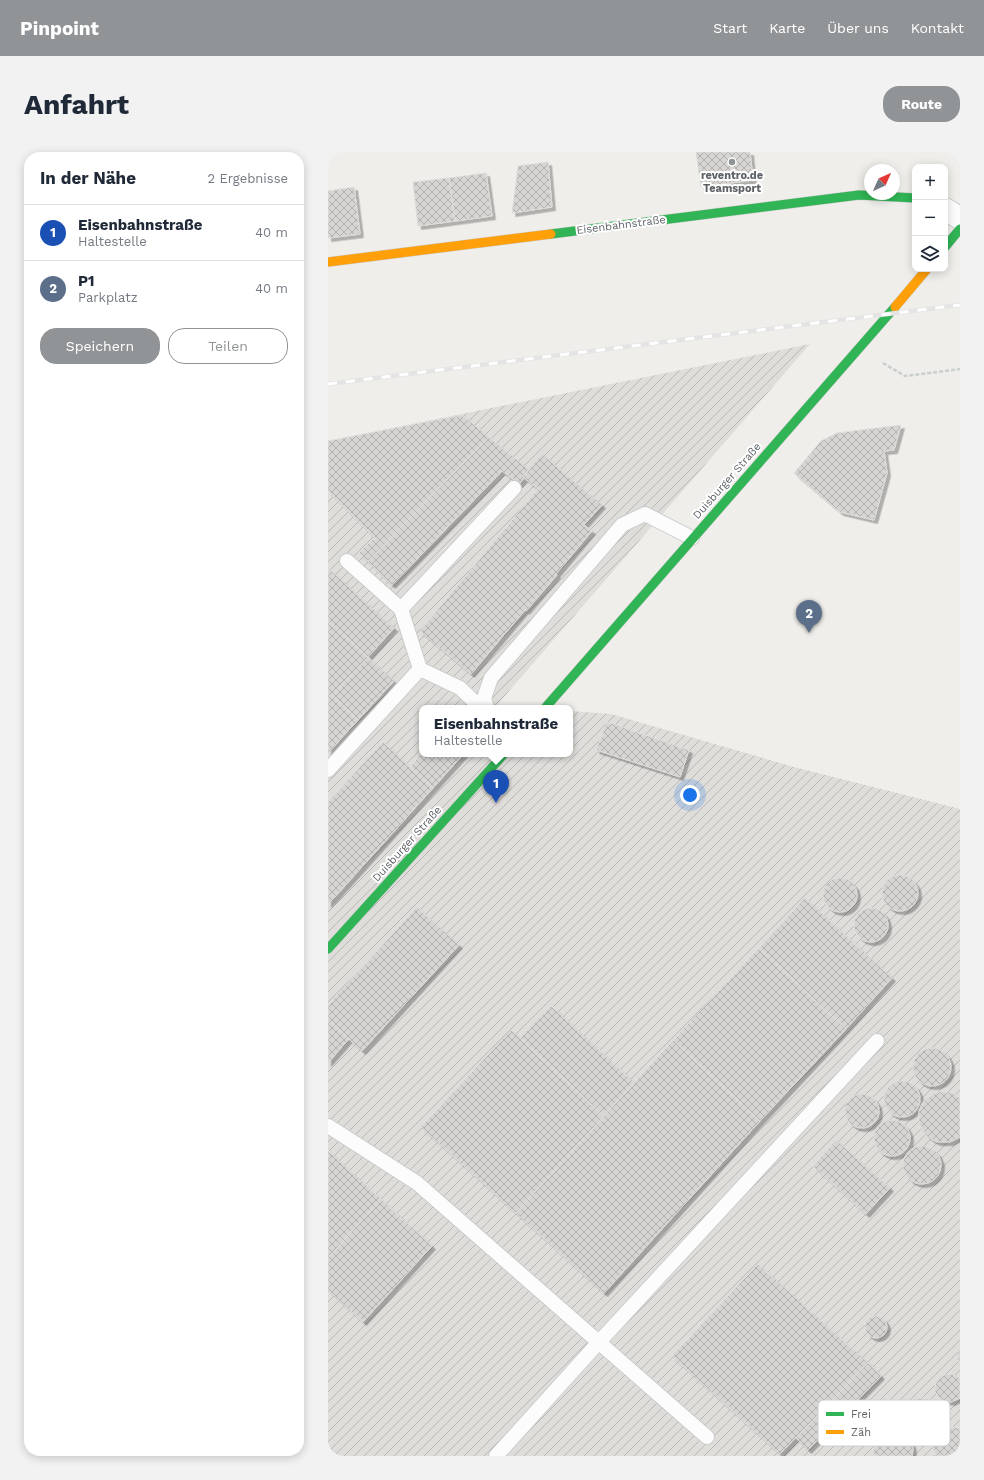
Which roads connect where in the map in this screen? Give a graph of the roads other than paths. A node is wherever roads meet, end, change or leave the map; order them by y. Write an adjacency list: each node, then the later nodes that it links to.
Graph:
1 (912, 198): 6 (main road, Eisenbahnstraße)
2 (948, 211): 3 (street)
3 (960, 218)
4 (960, 229): 5 (main road)
5 (948, 243)
6 (328, 262)
7 (924, 272): 9 (main road, Duisburger Straße)
8 (514, 488): 11 (lane)
9 (692, 538): 14 (lane); 15 (main road, Duisburger Straße)
10 (346, 560): 11 (lane)
11 (401, 608): 12 (lane)
12 (420, 669): 13 (lane); 17 (lane)
13 (478, 705)
14 (486, 705)
15 (548, 705)
16 (501, 757): 18 (main road, Duisburger Straße)
17 (328, 770)
18 (328, 949)
19 (877, 1041): 21 (lane)
20 (328, 1126): 21 (lane)
21 (599, 1342): 22 (lane); 23 (lane)
22 (707, 1436)
23 (496, 1456)

